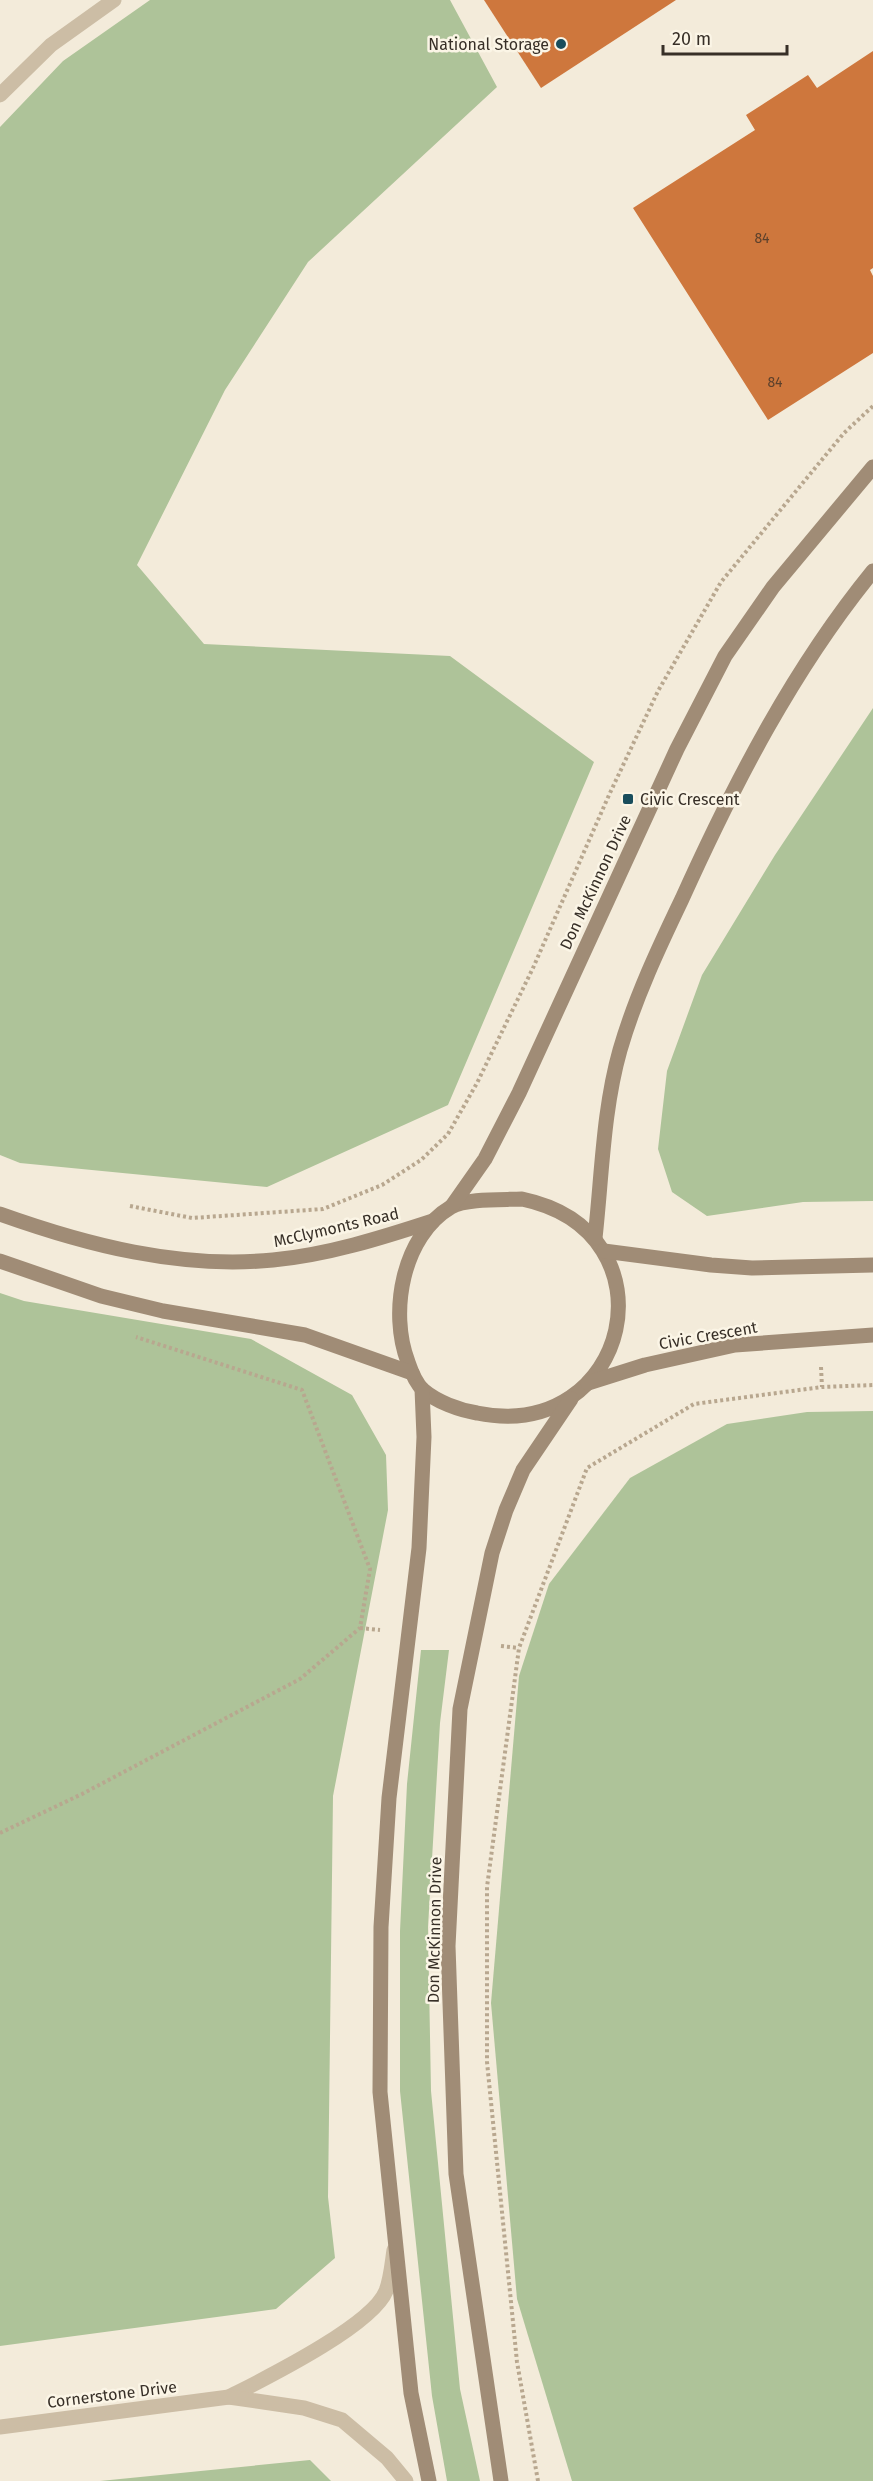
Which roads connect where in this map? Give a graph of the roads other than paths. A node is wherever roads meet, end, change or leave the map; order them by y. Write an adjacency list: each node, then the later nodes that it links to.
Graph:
1 (114, 0): 2 (street)
2 (0, 95)
3 (873, 467): 5 (main road, Don McKinnon Drive)
4 (873, 571): 8 (main road)
5 (452, 1206): 7 (main road, Don McKinnon Drive); 8 (main road)
6 (0, 1214): 7 (main road, McClymonts Road)
7 (433, 1221): 12 (main road)
8 (599, 1245): 10 (main road); 13 (main road)
9 (0, 1261): 12 (main road)
10 (873, 1265)
11 (873, 1335): 13 (main road, Civic Crescent)
12 (412, 1373): 14 (main road)
13 (588, 1383): 15 (main road)
14 (423, 1389): 15 (main road); 16 (main road)
15 (570, 1399): 21 (main road, Don McKinnon Drive)
16 (394, 2250): 17 (street, Cornerstone Drive); 20 (main road)
17 (229, 2397): 18 (street, Cornerstone Drive); 19 (street, Cornerstone Drive)
18 (0, 2427)
19 (406, 2481)
20 (429, 2481)
21 (501, 2481)

